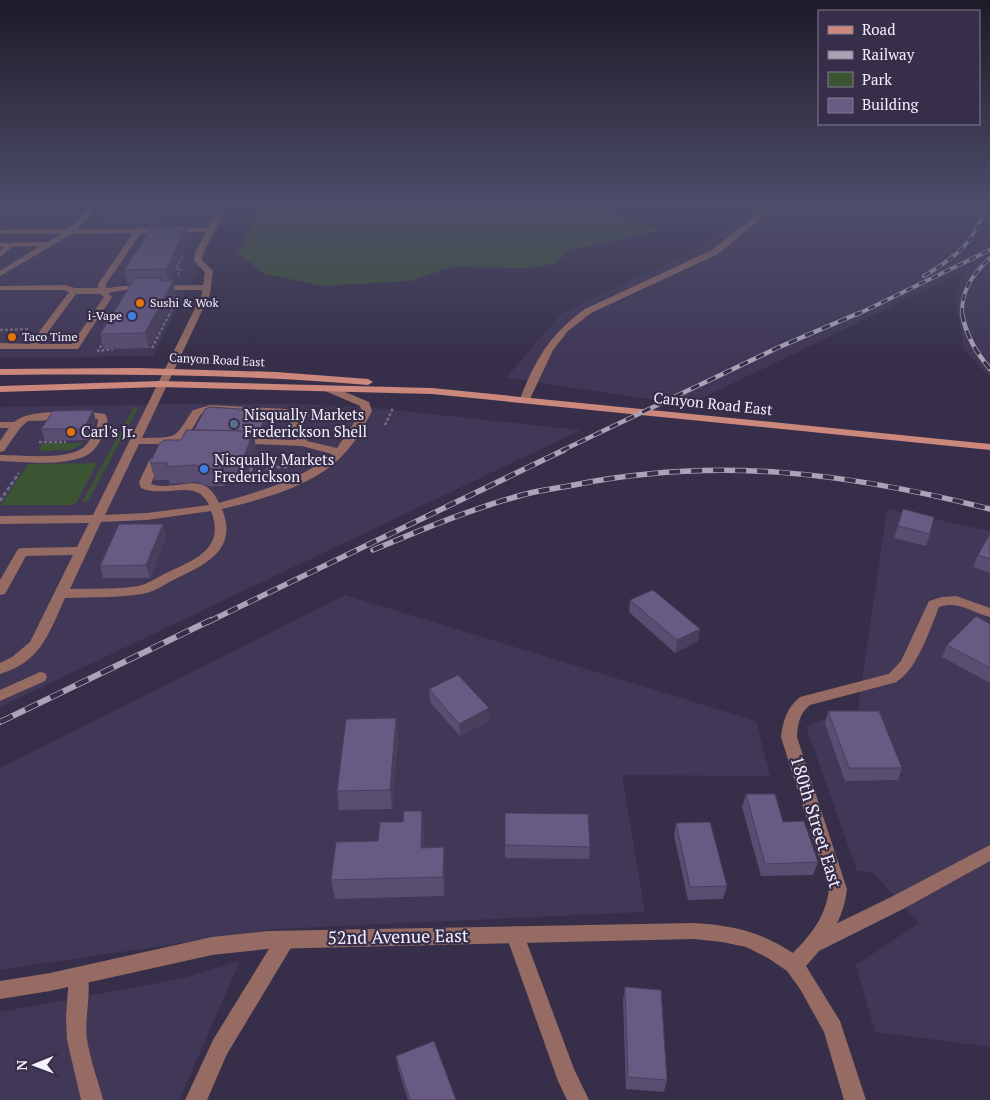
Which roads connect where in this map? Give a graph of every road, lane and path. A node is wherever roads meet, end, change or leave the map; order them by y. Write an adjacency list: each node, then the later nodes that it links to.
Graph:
1 (30, 256): 6 (street)
2 (121, 256): 11 (street)
3 (183, 256): 7 (path)
4 (199, 256): 9 (street)
5 (706, 256): 26 (street)
6 (1, 273)
7 (177, 277)
8 (0, 288): 10 (street)
9 (206, 290): 11 (street); 20 (street)
10 (74, 291): 11 (street); 17 (street)
11 (102, 291): 17 (street)
12 (179, 295): 18 (path)
13 (36, 329): 14 (path)
14 (0, 330)
15 (106, 337): 19 (path)
16 (0, 346): 17 (street)
17 (33, 346)
18 (152, 348)
19 (112, 349)
20 (168, 370): 21 (main road, Canyon Road East); 22 (street); 25 (main road, Canyon Road East)
21 (0, 372)
22 (161, 384): 23 (main road, Canyon Road East); 24 (main road, Canyon Road East); 34 (street)
23 (327, 388): 25 (main road, Canyon Road East); 42 (street)
24 (0, 389)
25 (432, 391): 26 (main road, Canyon Road East)
26 (524, 399): 39 (main road, Canyon Road East)
27 (393, 408): 30 (path)
28 (0, 425): 29 (street)
29 (17, 425): 41 (street); 44 (street)
30 (384, 425)
31 (44, 435): 36 (path)
32 (174, 440): 33 (street); 34 (street); 38 (street); 50 (street)
33 (193, 440)
34 (134, 441): 51 (street)
35 (231, 441): 38 (street)
36 (39, 442): 37 (path); 40 (path)
37 (75, 442)
38 (302, 443): 42 (street)
39 (990, 447)
40 (35, 448)
41 (0, 450)
42 (339, 452): 50 (street)
43 (240, 456): 47 (path)
44 (0, 458)
45 (294, 467): 47 (path)
46 (21, 470): 49 (path)
47 (248, 478): 48 (path)
48 (239, 482)
49 (0, 501)
50 (214, 508): 51 (street); 55 (street)
51 (97, 518): 52 (street); 53 (street)
52 (0, 520)
53 (82, 552): 54 (street); 55 (street)
54 (0, 591)
55 (62, 594): 57 (street)
56 (990, 613): 63 (street, 180th Street East)
57 (0, 669)
58 (40, 678): 59 (street)
59 (0, 696)
60 (990, 852): 63 (street)
61 (515, 934): 62 (street, 52nd Avenue East); 64 (street, 52nd Avenue East); 69 (street)
62 (285, 940): 65 (street, 52nd Avenue East); 68 (street)
63 (816, 943): 64 (street, 180th Street East)
64 (794, 965): 70 (street)
65 (79, 976): 66 (street, 52nd Avenue East); 67 (street)
66 (0, 990)
67 (92, 1100)
68 (196, 1100)
69 (578, 1100)
70 (855, 1100)

